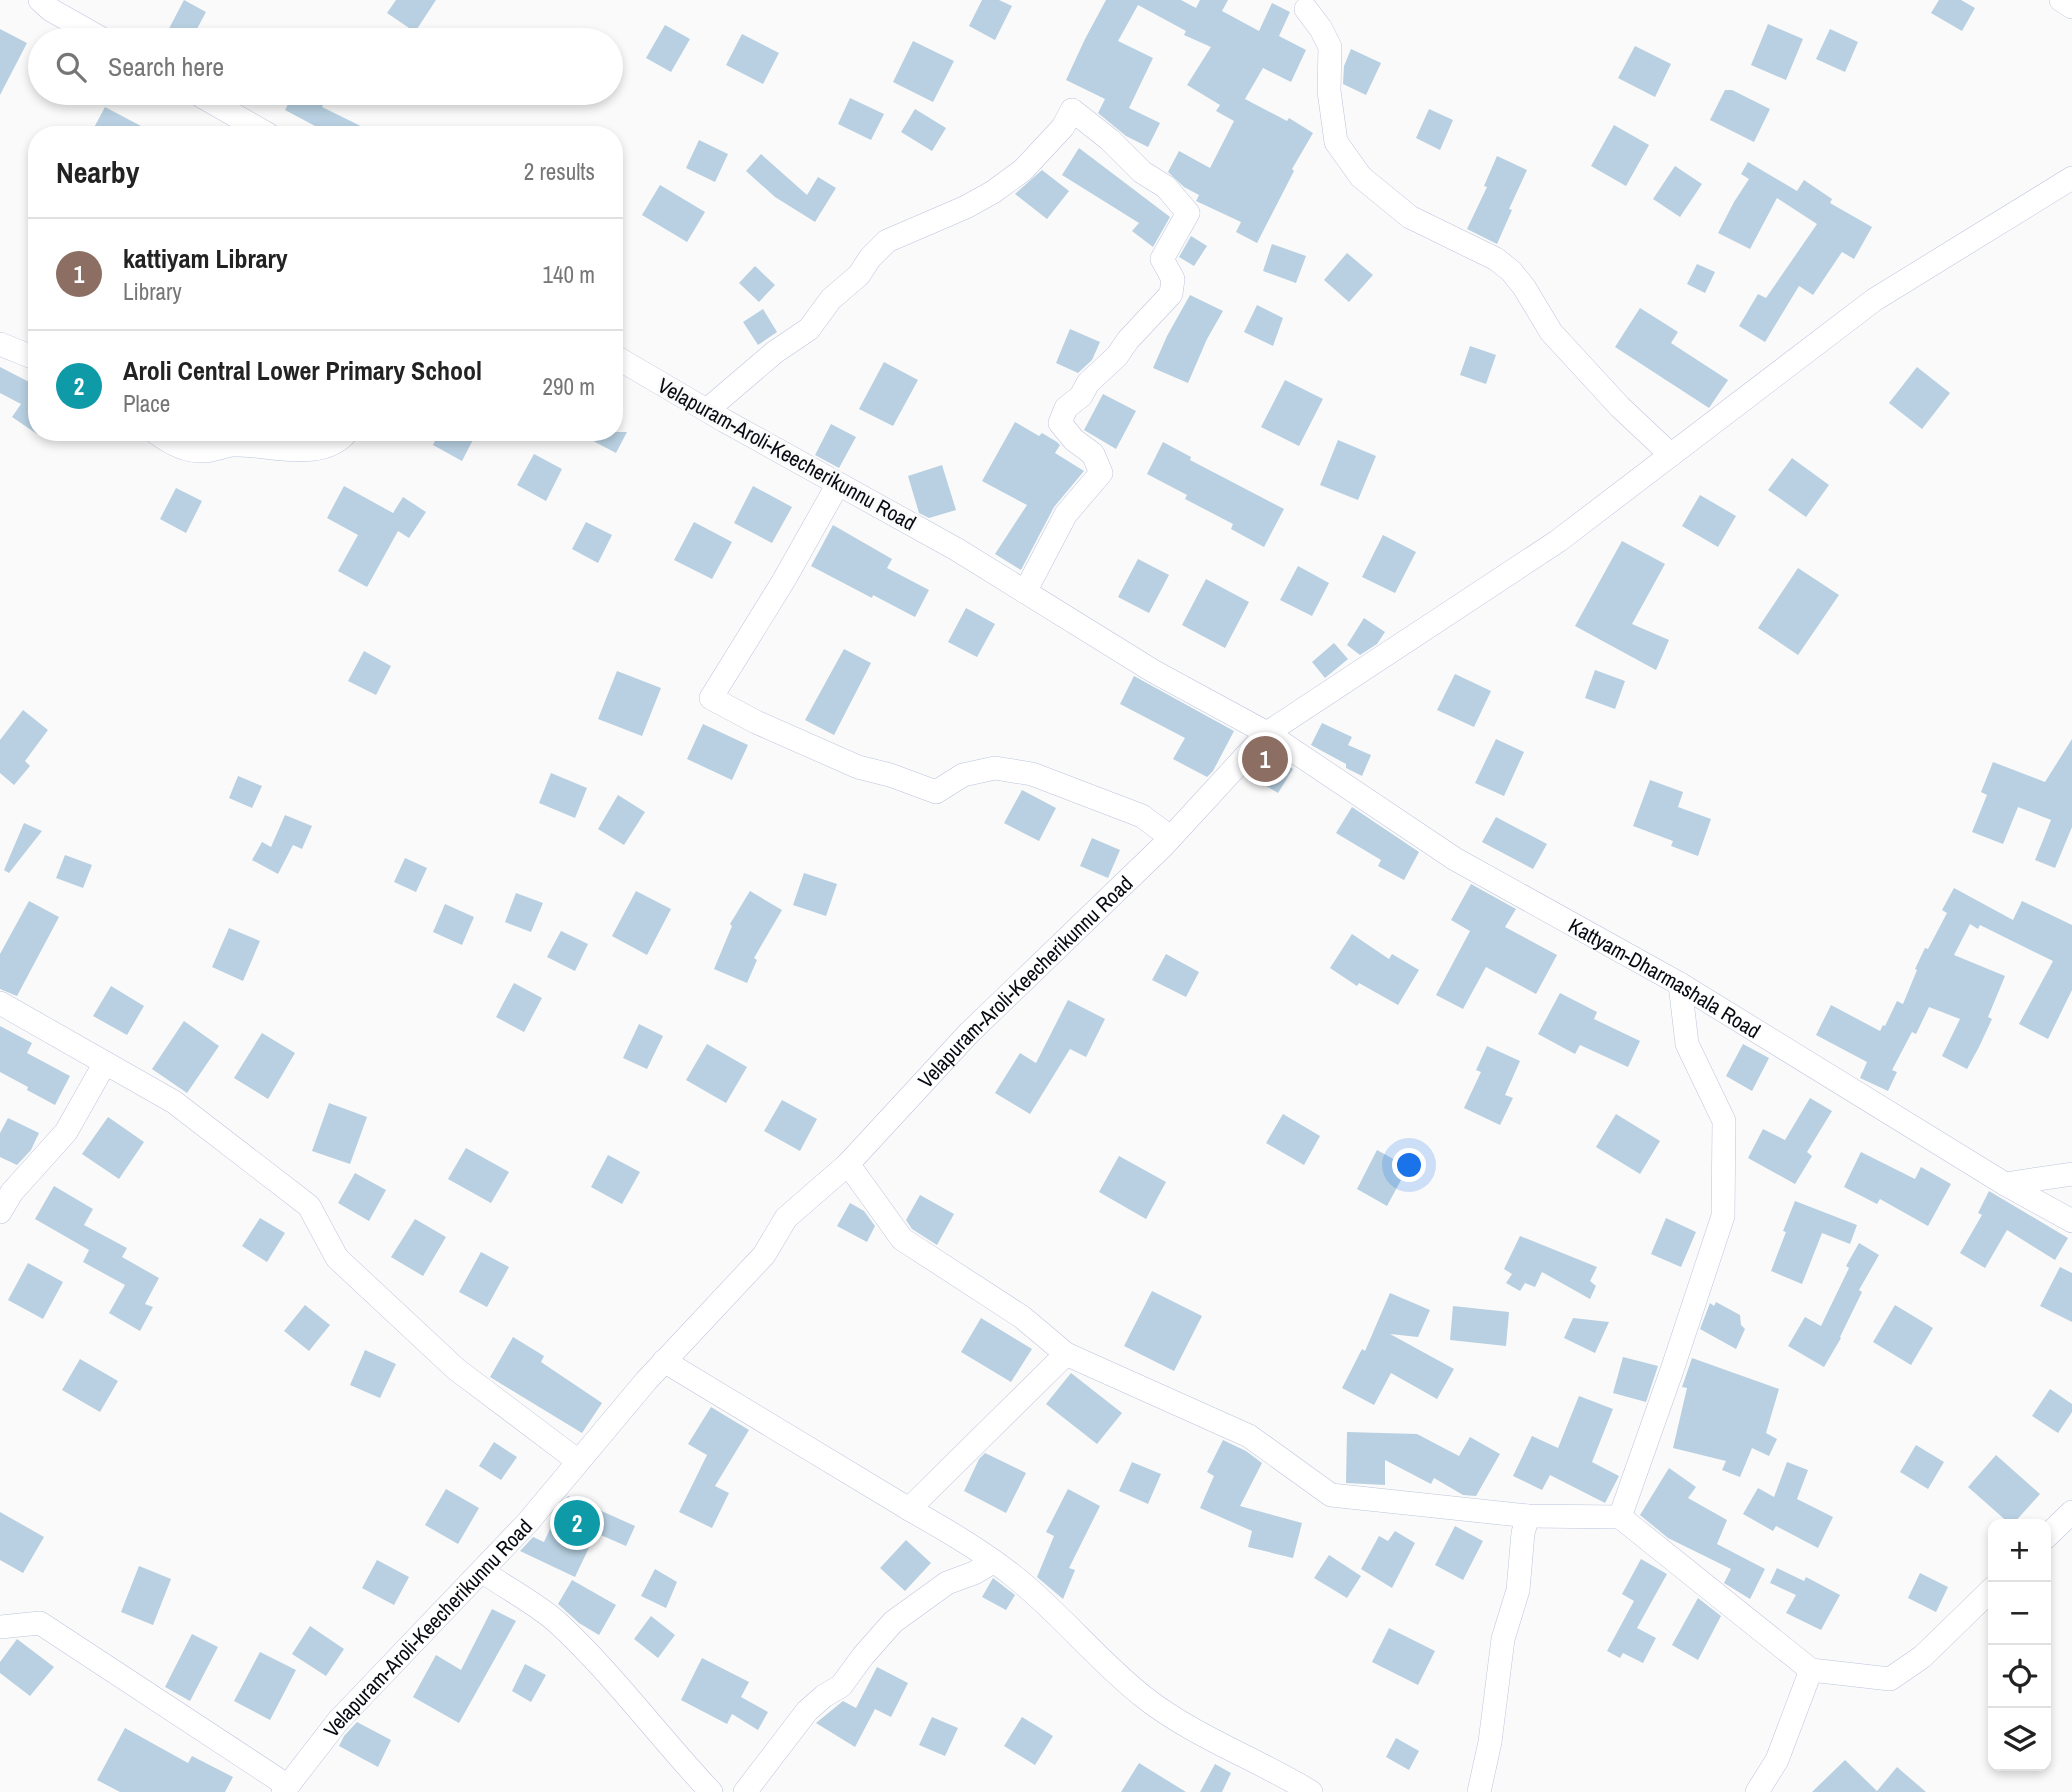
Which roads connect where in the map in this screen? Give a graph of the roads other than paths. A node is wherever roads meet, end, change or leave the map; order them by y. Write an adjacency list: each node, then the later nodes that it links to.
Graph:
1 (40, 0): 5 (street)
2 (2061, 0): 4 (street)
3 (1306, 3): 15 (street)
4 (2072, 7)
5 (83, 28)
6 (217, 105): 7 (street)
7 (253, 126)
8 (2072, 178): 15 (street)
9 (0, 344): 10 (street)
10 (28, 355)
11 (623, 361): 12 (street, Velapuram-Aroli-Keecherikunnu Road)
12 (707, 410): 16 (street, Velapuram-Aroli-Keecherikunnu Road); 17 (street)
13 (167, 441): 14 (street)
14 (336, 441)
15 (1671, 455): 18 (street)
16 (838, 484): 17 (street, Velapuram-Aroli-Keecherikunnu Road); 19 (street)
17 (1025, 592): 18 (street, Velapuram-Aroli-Keecherikunnu Road)
18 (1267, 733): 19 (street, Velapuram-Aroli-Keecherikunnu Road); 20 (street, Kattyam-Dharmashala Road)
19 (1170, 838): 23 (street, Velapuram-Aroli-Keecherikunnu Road)
20 (1680, 984): 25 (street, Kattyam-Dharmashala Road); 34 (street)
21 (0, 1003): 22 (street)
22 (105, 1063): 26 (street); 30 (street)
23 (848, 1164): 28 (street); 29 (street, Velapuram-Aroli-Keecherikunnu Road)
24 (2072, 1174): 25 (street)
25 (2005, 1184): 27 (street, Kattyam-Dharmashala Road)
26 (0, 1212)
27 (2072, 1221)
28 (1066, 1354): 31 (street); 33 (street)
29 (664, 1361): 30 (street, Velapuram-Aroli-Keecherikunnu Road); 31 (street)
30 (578, 1461): 37 (street, Velapuram-Aroli-Keecherikunnu Road)
31 (909, 1509): 36 (street)
32 (2072, 1512): 35 (street)
33 (1528, 1516): 34 (street); 45 (street)
34 (1620, 1517): 40 (street)
35 (2051, 1532)
36 (993, 1562): 43 (street); 44 (street)
37 (482, 1572): 41 (street, Velapuram-Aroli-Keecherikunnu Road); 42 (street)
38 (1988, 1593): 40 (street)
39 (0, 1627): 41 (street)
40 (1811, 1670): 46 (street)
41 (285, 1789)
42 (711, 1792)
43 (745, 1792)
44 (1311, 1792)
45 (1479, 1792)
46 (1756, 1792)

